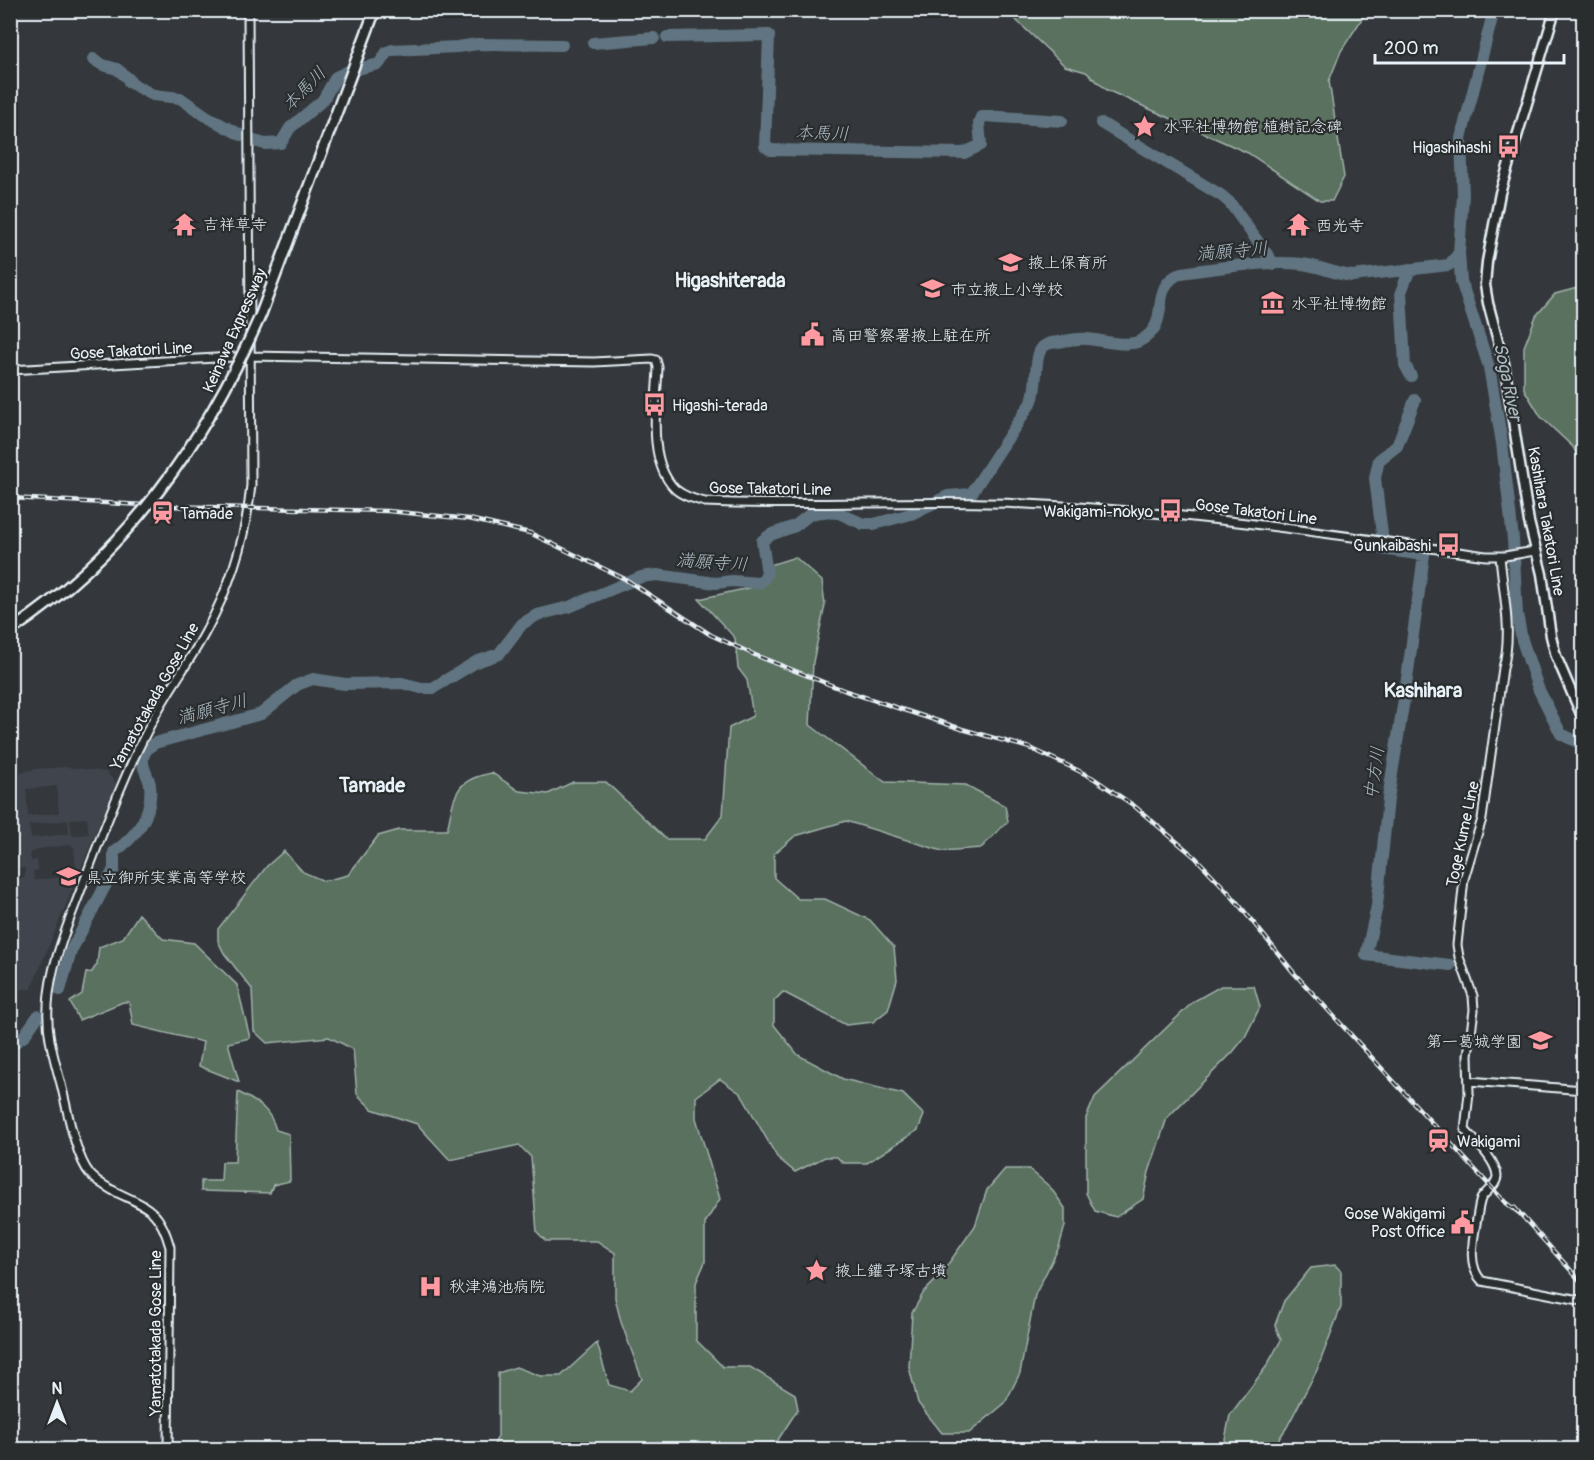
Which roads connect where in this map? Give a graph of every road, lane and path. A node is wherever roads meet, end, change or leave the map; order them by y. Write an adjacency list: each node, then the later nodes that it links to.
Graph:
1 (248, 10): 4 (main road, Yamatotakada Gose Line)
2 (375, 10): 8 (highway, Keinawa Expressway, bridge)
3 (1555, 10): 6 (main road, Kashihara Takatori Line)
4 (250, 356): 5 (main road, Gose Takatori Line); 7 (main road, Gose Takatori Line); 13 (main road, Yamatotakada Gose Line)
5 (10, 370)
6 (1532, 552): 7 (main road, Gose Takatori Line); 9 (main road, Kashihara Takatori Line)
7 (1502, 556): 10 (main road, Toge Kume Line)
8 (10, 631)
9 (1584, 721)
10 (1469, 1081): 11 (main road); 12 (main road, Toge Kume Line)
11 (1584, 1090)
12 (1584, 1301)
13 (168, 1449)

